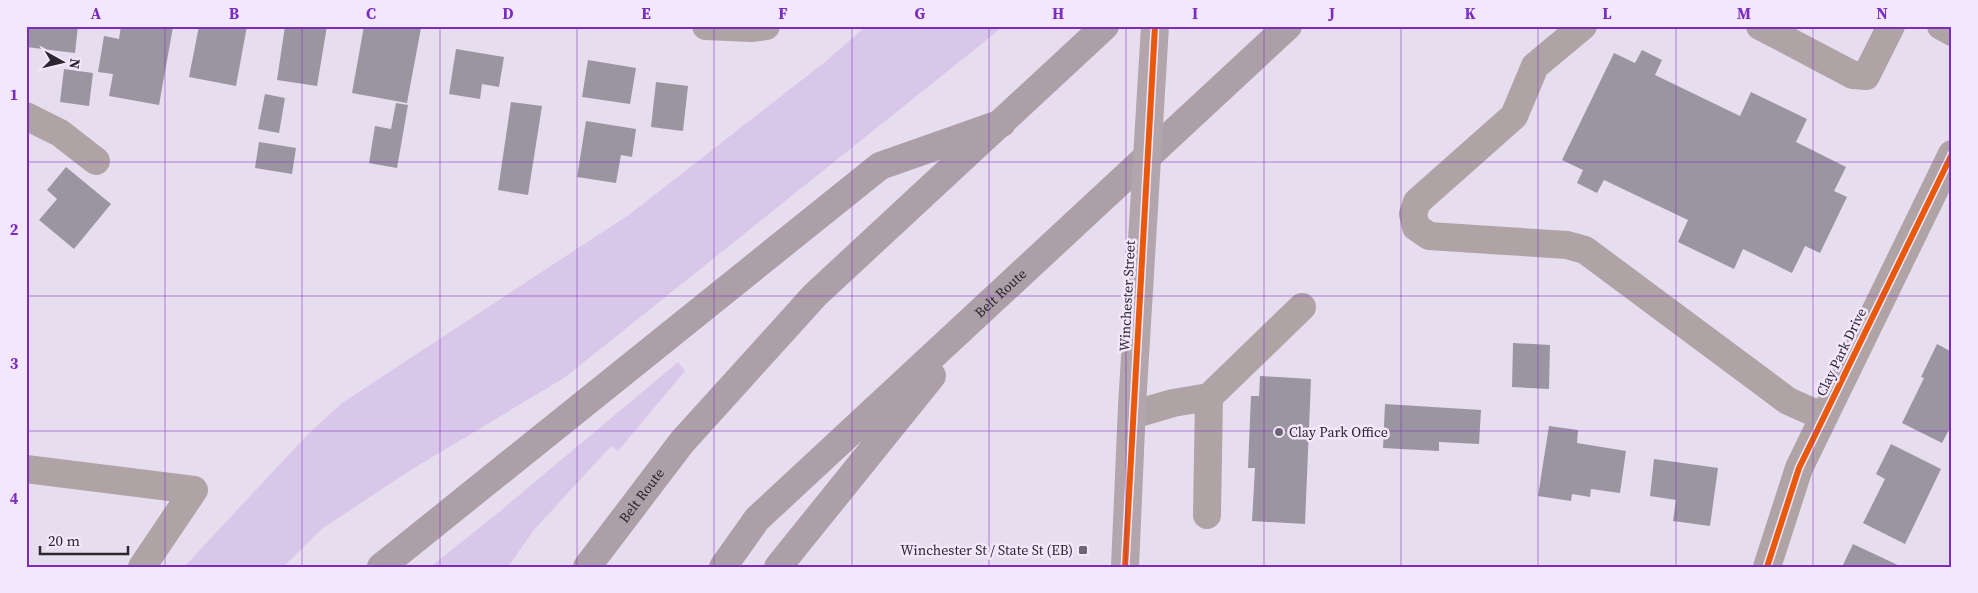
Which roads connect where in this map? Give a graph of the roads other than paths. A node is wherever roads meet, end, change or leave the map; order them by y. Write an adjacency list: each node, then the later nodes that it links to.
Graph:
1 (766, 26): 9 (street)
2 (1105, 26): 12 (highway, Belt Route)
3 (1155, 26): 18 (main road, Winchester Street, bridge)
4 (1288, 26): 15 (highway, Belt Route)
5 (1583, 26): 19 (street)
6 (1760, 26): 7 (street)
7 (1891, 26)
8 (1941, 26): 10 (street)
9 (716, 27)
10 (1952, 32)
11 (26, 116): 14 (street)
12 (1002, 123): 23 (highway); 24 (highway, Belt Route)
13 (1952, 154): 19 (street, Clay Park Drive)
14 (96, 161)
15 (996, 298): 25 (highway, Belt Route); 26 (highway)
16 (1302, 307): 17 (street)
17 (1210, 397): 18 (street); 21 (street)
18 (1132, 411): 27 (main road, Winchester Street)
19 (1824, 416): 28 (street, Clay Park Drive)
20 (26, 470): 22 (street)
21 (1207, 515)
22 (142, 567)
23 (381, 567)
24 (587, 567)
25 (723, 567)
26 (778, 567)
27 (1124, 567)
28 (1767, 567)

